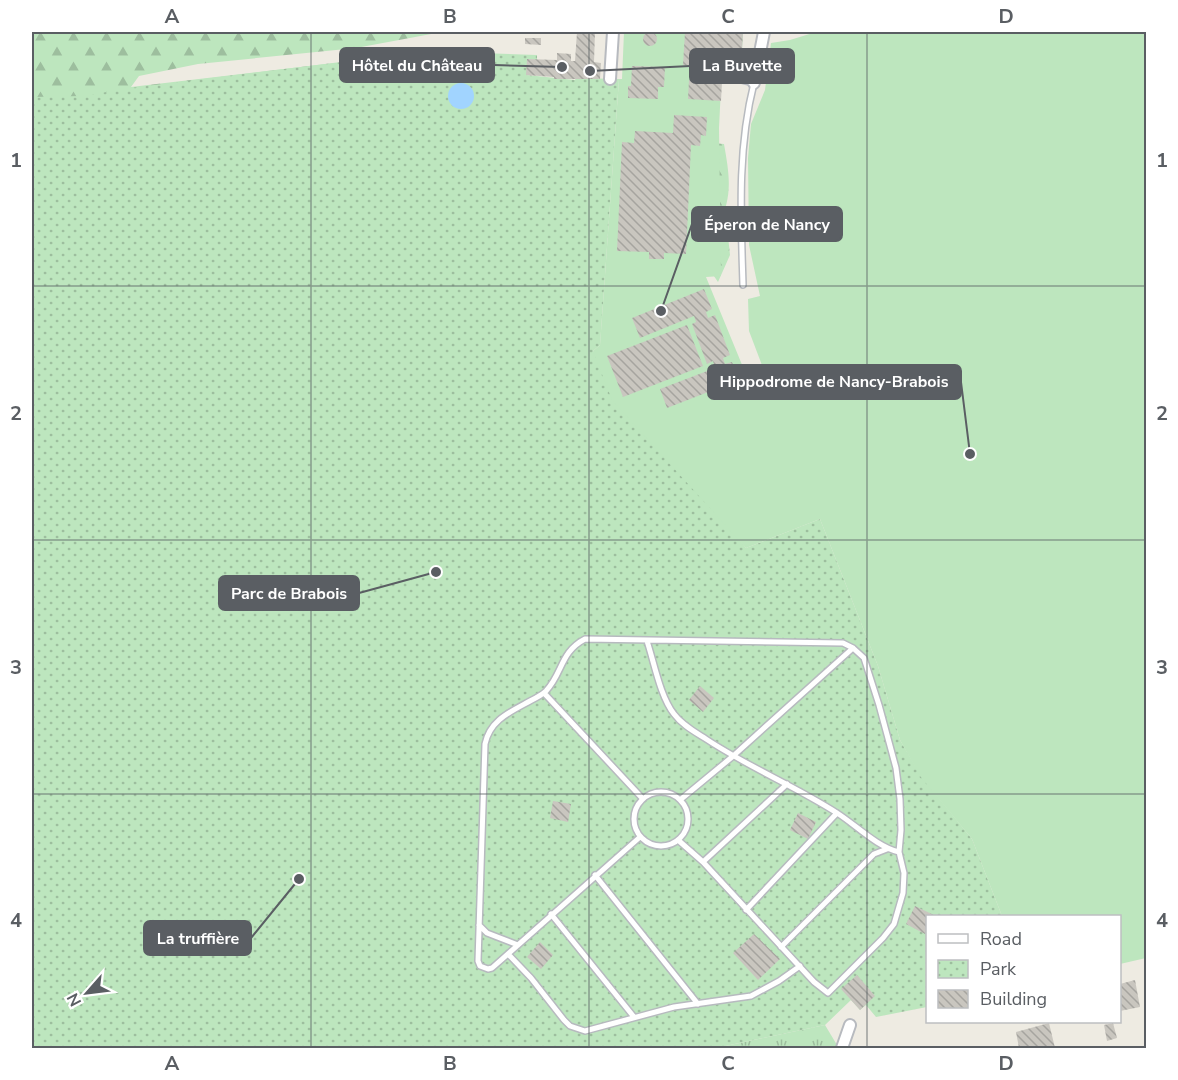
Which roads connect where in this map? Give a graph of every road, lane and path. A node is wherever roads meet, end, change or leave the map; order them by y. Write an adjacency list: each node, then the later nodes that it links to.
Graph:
1 (613, 32): 4 (street)
2 (764, 32): 5 (street)
3 (722, 75): 5 (lane)
4 (610, 79)
5 (753, 83): 6 (lane)
6 (743, 285)
7 (647, 641): 8 (lane); 9 (lane); 10 (lane)
8 (853, 648): 10 (lane); 18 (lane)
9 (544, 693): 12 (lane); 23 (lane)
10 (732, 757): 11 (lane); 13 (lane)
11 (787, 784): 14 (lane); 19 (lane)
12 (643, 799): 13 (lane); 15 (lane)
13 (680, 800): 16 (lane)
14 (837, 813): 17 (lane); 21 (lane)
15 (640, 837): 16 (lane); 20 (lane)
16 (678, 840): 19 (lane)
17 (887, 849): 18 (lane); 25 (lane)
18 (898, 852): 27 (lane)
19 (703, 862): 21 (lane)
20 (596, 875): 22 (lane); 28 (lane)
21 (746, 910): 25 (lane)
22 (551, 914): 24 (lane); 29 (lane)
23 (479, 925): 24 (lane); 26 (lane)
24 (518, 945): 26 (lane)
25 (781, 947): 27 (lane)
26 (508, 954): 29 (lane)
27 (800, 966): 28 (lane)
28 (698, 1004): 29 (lane)
29 (634, 1017)
30 (850, 1025): 31 (street)
31 (842, 1048)

